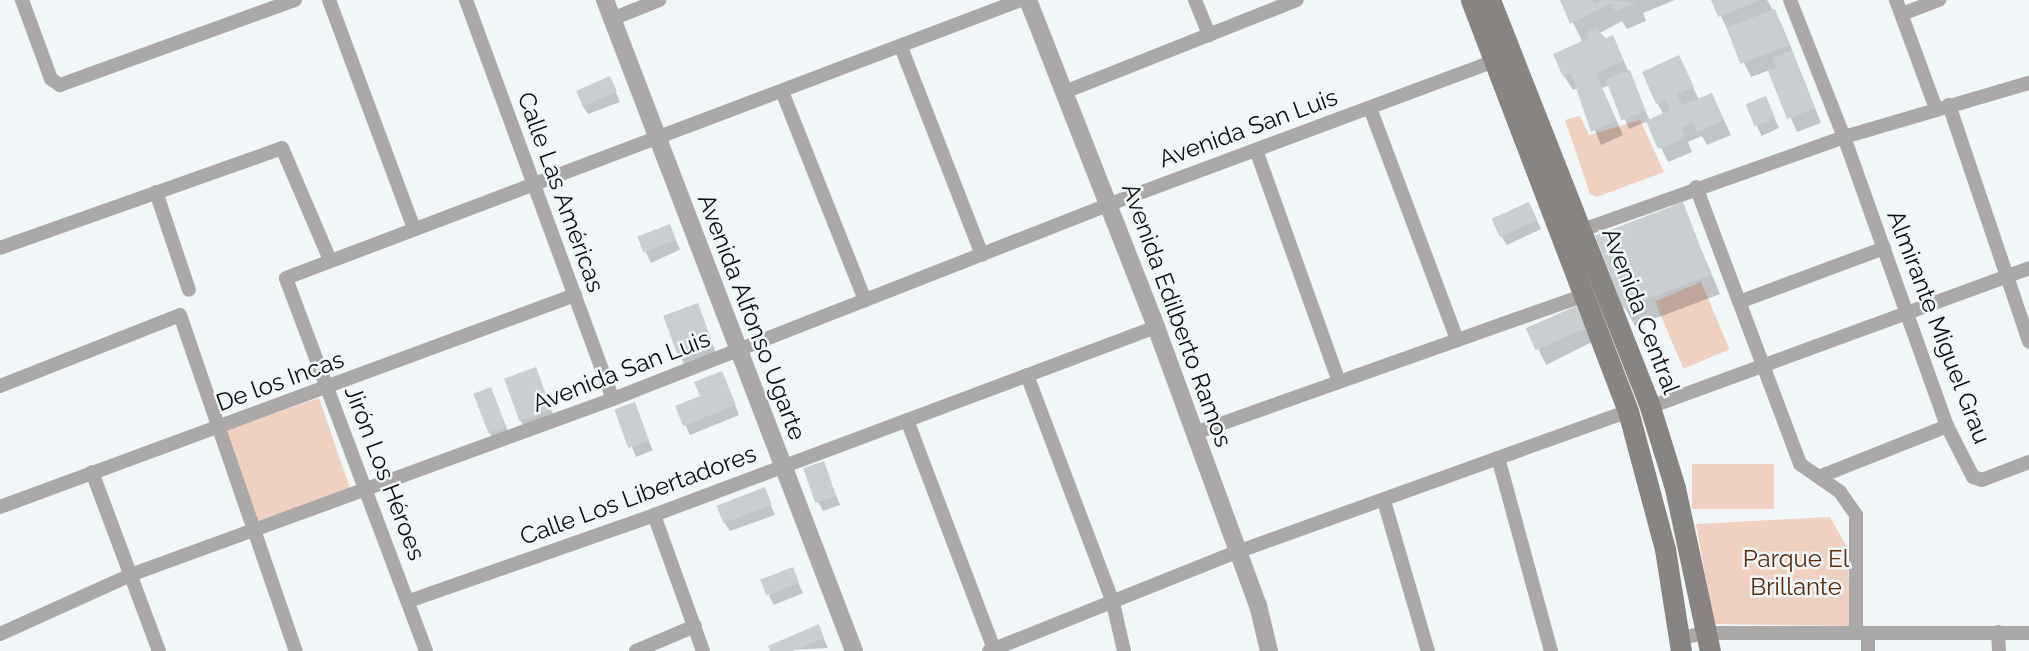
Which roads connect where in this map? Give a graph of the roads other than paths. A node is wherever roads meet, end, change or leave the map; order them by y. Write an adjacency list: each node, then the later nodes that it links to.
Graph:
1 (22, 0): 17 (street)
2 (247, 0): 17 (street)
3 (295, 0): 17 (street)
4 (329, 0): 34 (street)
5 (466, 0): 30 (street, Calle Las Américas)
6 (605, 0): 18 (street, Avenida Alfonso Ugarte)
7 (659, 0): 18 (street)
8 (1021, 0): 20 (street)
9 (1028, 0): 23 (street, Avenida Edilberto Ramos)
10 (1195, 0): 19 (street)
11 (1297, 0): 19 (street)
12 (1471, 0): 21 (main road, Avenida Central)
13 (1490, 0): 35 (main road, Avenida Central)
14 (1790, 0): 28 (street, Almirante Miguel Grau)
15 (1939, 0): 16 (street)
16 (1899, 7): 25 (street)
17 (252, 15)
18 (612, 19): 27 (street, Avenida Alfonso Ugarte)
19 (1209, 35): 23 (street)
20 (901, 47): 24 (street); 38 (street)
21 (1495, 61): 26 (street, Avenida San Luis); 44 (main road, Avenida Central)
22 (2029, 83): 25 (street)
23 (1067, 91): 33 (street, Avenida Edilberto Ramos)
24 (783, 94): 27 (street); 45 (street)
25 (1943, 107): 28 (street); 41 (street)
26 (1370, 108): 29 (street, Avenida San Luis); 49 (street)
27 (654, 135): 30 (street); 51 (street, Avenida Alfonso Ugarte)
28 (1844, 137): 31 (street); 37 (street, Almirante Miguel Grau)
29 (1256, 150): 33 (street, Avenida San Luis); 54 (street)
30 (532, 182): 34 (street); 43 (street, Calle Las Américas)
31 (1696, 187): 35 (street); 46 (street)
32 (156, 192): 36 (street); 39 (street); 42 (street)
33 (1110, 204): 38 (street, Avenida San Luis); 48 (street, Avenida Edilberto Ramos)
34 (413, 226): 39 (street)
35 (1583, 230): 58 (main road, Avenida Central)
36 (0, 248)
37 (1884, 248): 46 (street); 47 (street, Almirante Miguel Grau)
38 (982, 255): 45 (street, Avenida San Luis)
39 (330, 260): 56 (street, Jirón Los Héroes)
40 (2029, 268): 41 (street)
41 (2008, 276): 47 (street); 50 (street)
42 (189, 289)
43 (575, 295): 56 (street, De los Incas); 57 (street, Calle Las Américas)
44 (1585, 295): 49 (street); 59 (main road, Avenida Central)
45 (865, 300): 51 (street, Avenida San Luis)
46 (1739, 302): 52 (street)
47 (1907, 314): 52 (street); 62 (street, Almirante Miguel Grau)
48 (1156, 327): 53 (street, Calle Los Libertadores); 63 (street, Avenida Edilberto Ramos)
49 (1457, 340): 54 (street)
50 (2029, 342)
51 (742, 350): 57 (street, Avenida San Luis); 66 (street, Avenida Alfonso Ugarte)
52 (1761, 366): 58 (street); 68 (street)
53 (1027, 375): 60 (street, Calle Los Libertadores); 77 (street)
54 (1339, 382): 63 (street)
55 (0, 386): 61 (street)
56 (328, 388): 61 (street, De los Incas); 69 (street, Jirón Los Héroes)
57 (613, 399): 69 (street, Avenida San Luis)
58 (1650, 407): 83 (main road, Avenida Central)
59 (1628, 411): 64 (street); 84 (main road, Avenida Central)
60 (906, 420): 66 (street, Calle Los Libertadores); 85 (street)
61 (222, 426): 67 (street, De los Incas); 73 (street)
62 (1947, 426): 65 (street, Almirante Miguel Grau); 68 (street)
63 (1195, 433): 74 (street, Avenida Edilberto Ramos)
64 (1499, 461): 70 (street); 95 (street)
65 (2029, 462)
66 (784, 467): 72 (street, Calle Los Libertadores); 91 (street, Avenida Alfonso Ugarte)
67 (92, 472): 71 (street, De los Incas); 75 (street)
68 (1821, 476): 80 (street)
69 (368, 488): 73 (street, Avenida San Luis); 76 (street, Jirón Los Héroes)
70 (1384, 501): 74 (street); 94 (street)
71 (0, 507)
72 (654, 516): 76 (street, Calle Los Libertadores); 78 (street)
73 (257, 532): 75 (street, Avenida San Luis); 87 (street)
74 (1237, 552): 77 (street); 93 (street, Avenida Edilberto Ramos)
75 (133, 574): 81 (street, Avenida San Luis); 86 (street)
76 (408, 601): 88 (street, Jirón Los Héroes)
77 (1113, 603): 85 (street); 92 (street)
78 (695, 626): 89 (street); 90 (street)
79 (1998, 632): 80 (street); 82 (street); 97 (street)
80 (1862, 633): 83 (street); 96 (street)
81 (0, 634)
82 (2029, 634)
83 (1708, 642): 84 (street)
84 (1681, 644)
85 (991, 650)
86 (159, 651)
87 (296, 651)
88 (426, 651)
89 (636, 651)
90 (704, 651)
91 (854, 651)
92 (1124, 651)
93 (1269, 651)
94 (1427, 651)
95 (1551, 651)
96 (1868, 651)
97 (1999, 651)

